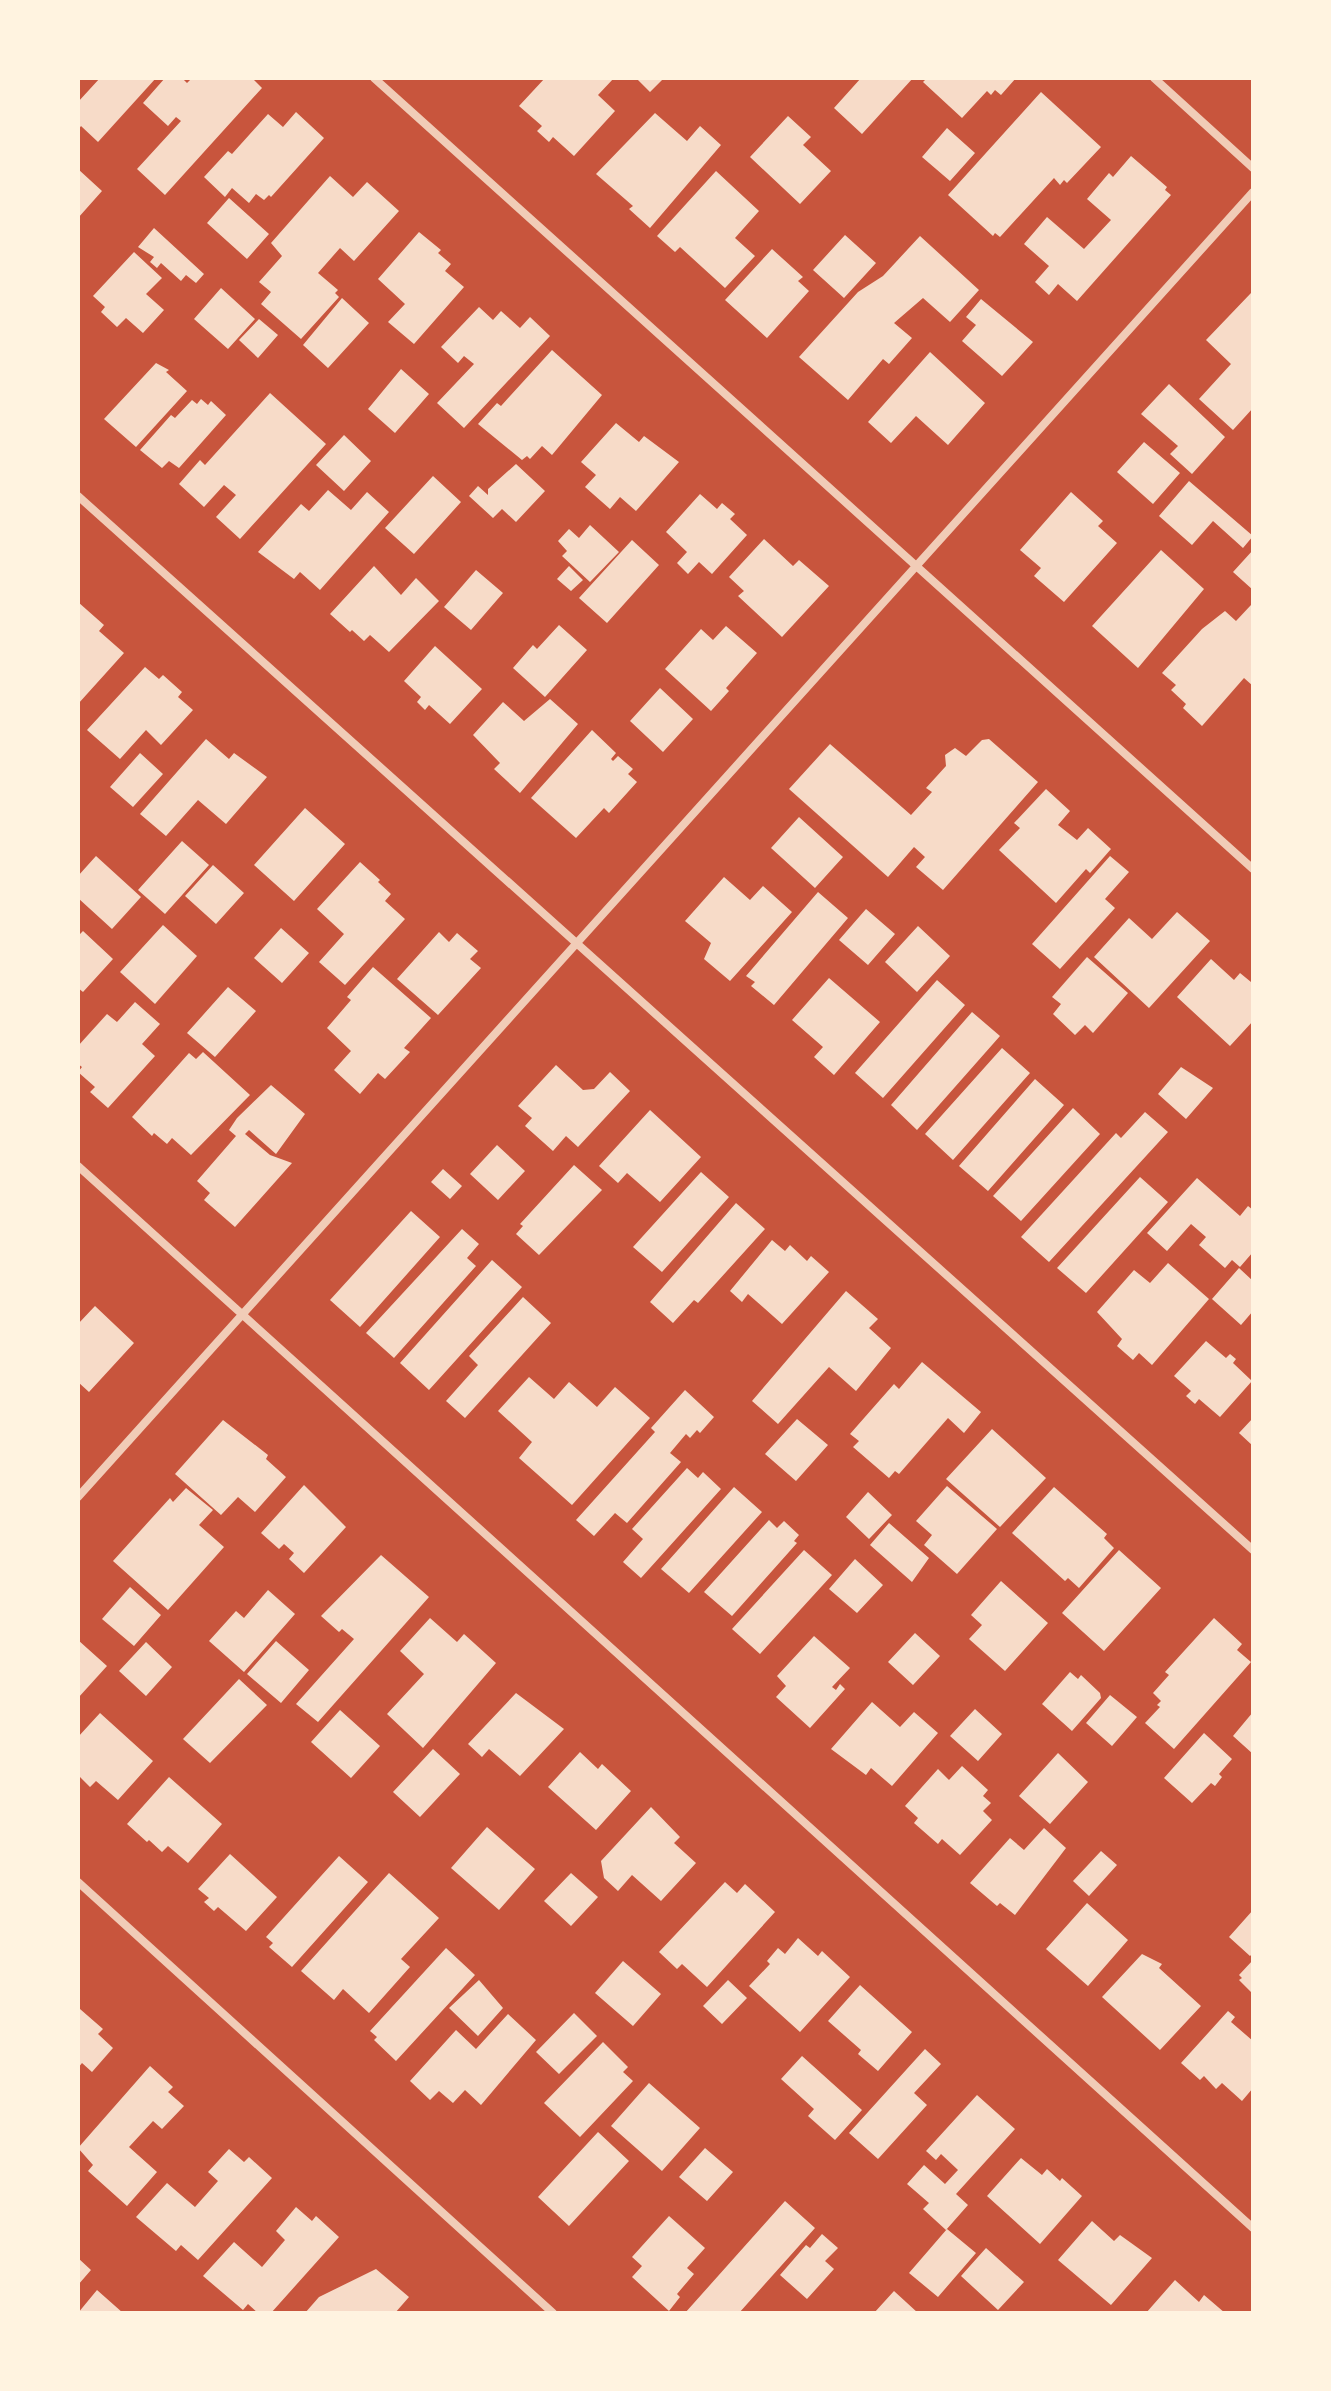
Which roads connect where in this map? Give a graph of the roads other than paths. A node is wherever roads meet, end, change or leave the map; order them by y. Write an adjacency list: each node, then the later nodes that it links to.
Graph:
1 (374, 78): 6 (street)
2 (1154, 78): 3 (street)
3 (1253, 168)
4 (1253, 192): 6 (street)
5 (78, 496): 8 (street)
6 (916, 566): 7 (street); 8 (street)
7 (1253, 869)
8 (577, 943): 10 (street); 12 (street)
9 (78, 1166): 10 (street)
10 (242, 1314): 11 (street); 14 (street)
11 (78, 1497)
12 (1253, 1550)
13 (78, 1882): 15 (street)
14 (1253, 2228)
15 (553, 2313)

